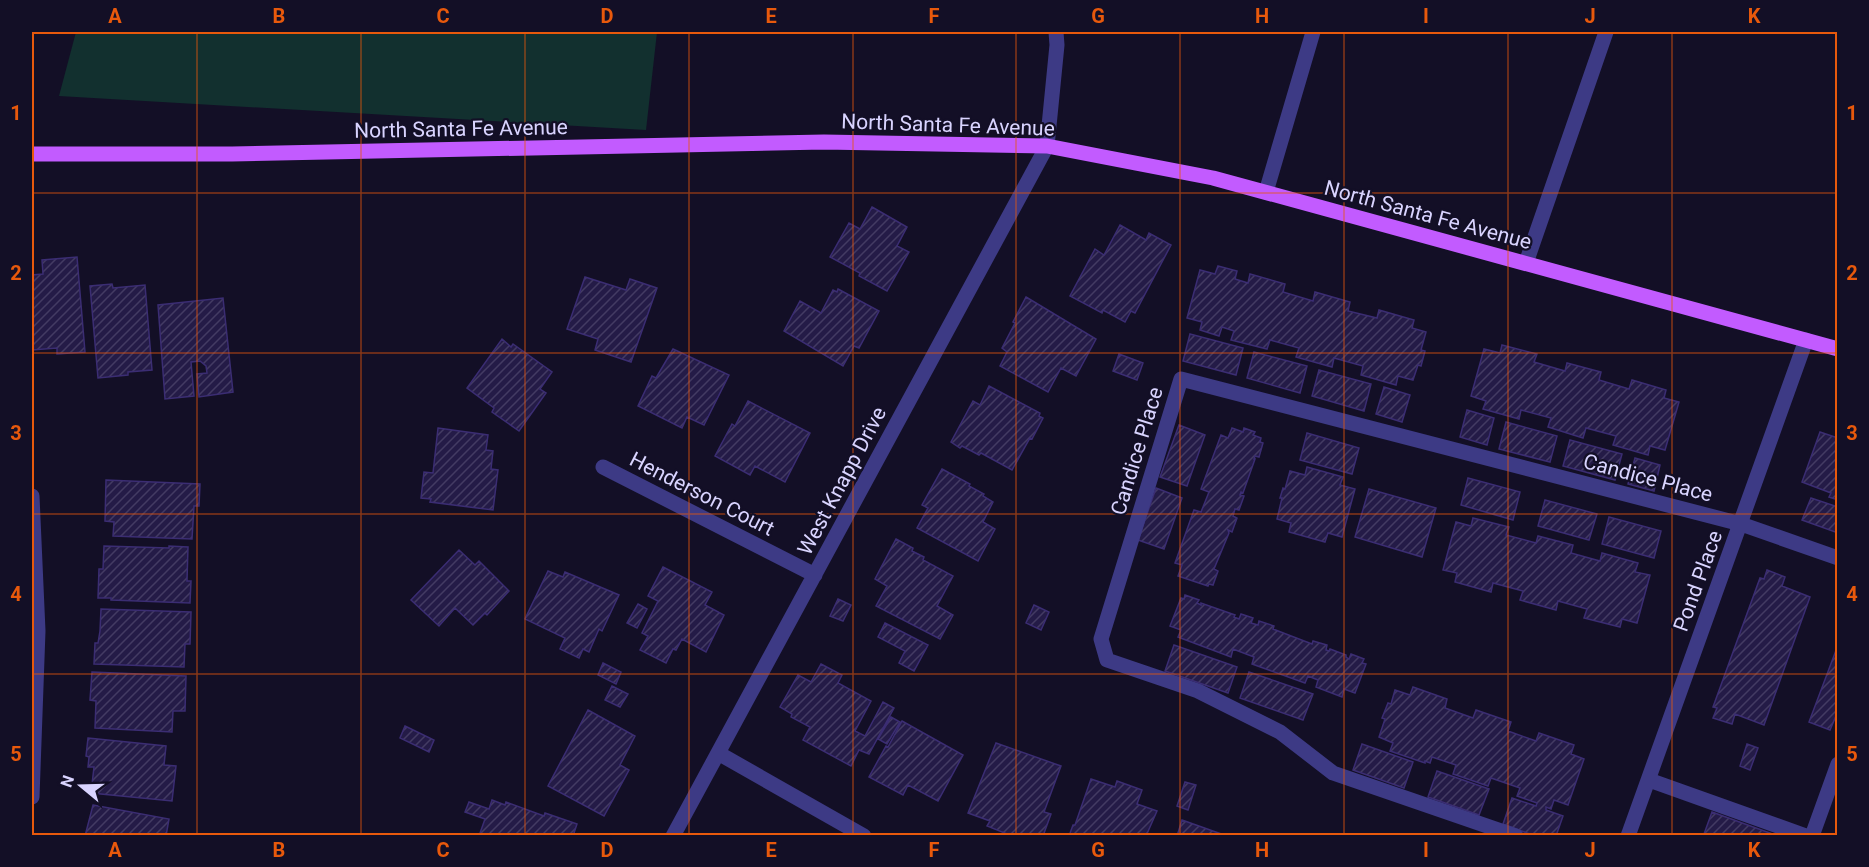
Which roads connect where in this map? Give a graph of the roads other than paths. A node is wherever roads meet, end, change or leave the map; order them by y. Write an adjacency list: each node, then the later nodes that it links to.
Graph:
1 (1056, 32): 4 (street)
2 (1313, 32): 6 (street)
3 (1606, 32): 7 (street)
4 (1047, 146): 5 (main road, North Santa Fe Avenue); 6 (main road, North Santa Fe Avenue); 14 (street, West Knapp Drive)
5 (32, 154)
6 (1266, 192): 7 (main road, North Santa Fe Avenue)
7 (1526, 263): 8 (main road, North Santa Fe Avenue)
8 (1806, 340): 9 (main road, North Santa Fe Avenue); 12 (street, Pond Place)
9 (1838, 349)
10 (603, 467): 14 (street, Henderson Court)
11 (32, 496): 18 (street)
12 (1741, 524): 13 (street); 17 (street, Pond Place); 21 (street, Candice Place)
13 (1838, 558)
14 (815, 575): 15 (street, West Knapp Drive)
15 (718, 753): 19 (street, West Knapp Drive); 20 (street)
16 (1838, 764): 24 (street)
17 (1648, 780): 22 (street, Pond Place); 23 (street)
18 (32, 797)
19 (673, 836)
20 (864, 836)
21 (1516, 836)
22 (1629, 836)
23 (1806, 836)
24 (1812, 836)

